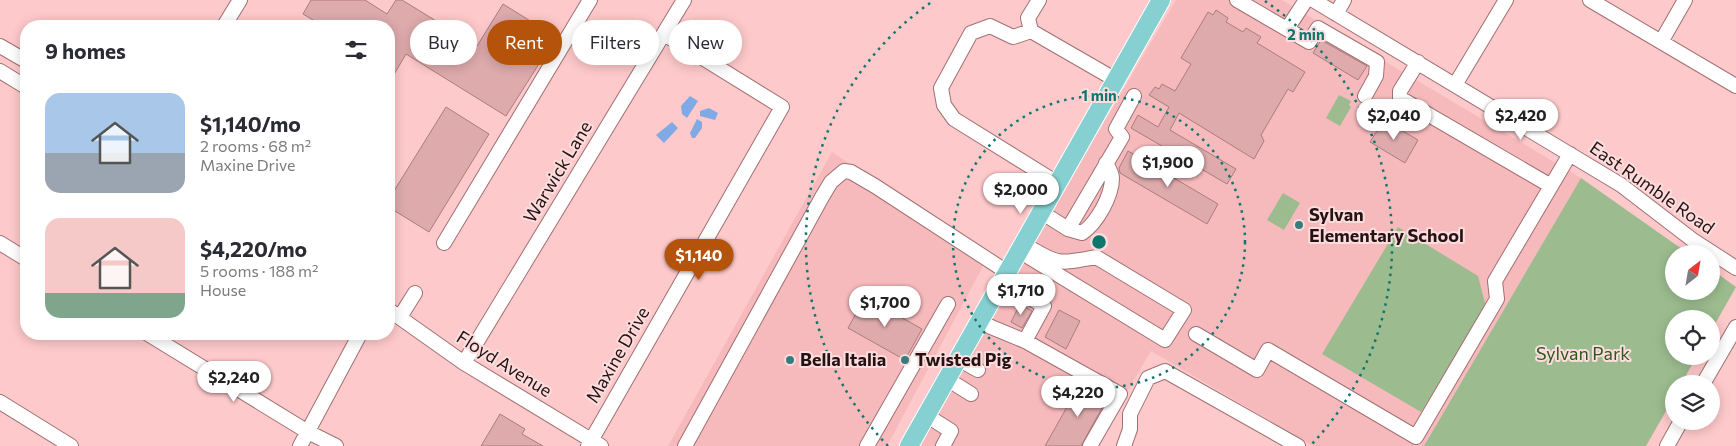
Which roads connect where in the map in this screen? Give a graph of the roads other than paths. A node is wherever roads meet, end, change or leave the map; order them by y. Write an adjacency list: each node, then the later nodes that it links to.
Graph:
1 (240, 0): 14 (street)
2 (590, 0): 38 (street)
3 (684, 0): 17 (street, Warwick Lane)
4 (1039, 0): 16 (street)
5 (1161, 0): 25 (main road)
6 (1237, 0): 15 (street)
7 (1306, 0): 15 (street)
8 (1313, 0): 13 (street, East Rumble Road)
9 (1344, 0): 13 (street)
10 (1506, 0): 27 (street)
11 (1590, 0): 18 (street)
12 (1685, 0): 18 (street)
13 (1336, 14): 19 (street, East Rumble Road)
14 (228, 20)
15 (1287, 29): 22 (street)
16 (1031, 32): 25 (street); 33 (street)
17 (664, 34): 53 (street, Warwick Lane); 63 (street, Maxine Drive)
18 (1660, 42): 28 (street)
19 (1386, 44): 22 (street); 23 (street, East Rumble Road)
20 (0, 46): 21 (street)
21 (20, 58)
22 (1377, 62): 30 (street)
23 (1418, 62): 27 (street, East Rumble Road); 34 (street)
24 (0, 71): 26 (street)
25 (1116, 80): 33 (main road)
26 (20, 83)
27 (1455, 85): 31 (street, East Rumble Road)
28 (1736, 86)
29 (1134, 96): 32 (street)
30 (1365, 96)
31 (1570, 154): 34 (street); 41 (street, East Rumble Road)
32 (1106, 163): 36 (street); 36 (street)
33 (1057, 183): 35 (main road)
34 (1551, 186): 48 (street)
35 (1041, 212): 36 (street); 39 (main road)
36 (1068, 229)
37 (0, 243): 40 (street)
38 (444, 243)
39 (1021, 248): 39 (street); 42 (main road)
40 (20, 255)
41 (1736, 268)
42 (1004, 277): 46 (main road); 51 (street); 67 (street)
43 (415, 293): 45 (street)
44 (948, 304): 68 (street)
45 (395, 313): 53 (street, Floyd Avenue)
46 (979, 322): 51 (street); 52 (main road)
47 (1736, 327): 55 (street)
48 (1196, 334)
49 (158, 340): 61 (street)
50 (357, 340): 61 (street)
51 (1025, 341): 71 (street)
52 (958, 358): 54 (street); 56 (main road)
53 (464, 363): 63 (street, Floyd Avenue)
54 (978, 370)
55 (1708, 375)
56 (946, 379): 57 (street); 59 (main road)
57 (971, 394)
58 (0, 402): 62 (street)
59 (926, 415): 69 (main road); 70 (street)
60 (1676, 430): 74 (street)
61 (308, 432): 65 (street); 66 (street)
62 (51, 441): 64 (street)
63 (593, 444)
64 (71, 446)
65 (300, 446)
66 (336, 446)
67 (686, 446)
68 (867, 446)
69 (909, 446)
70 (942, 446)
71 (1090, 446)
72 (1124, 446): 73 (street)
73 (1298, 446)
74 (1667, 446)

